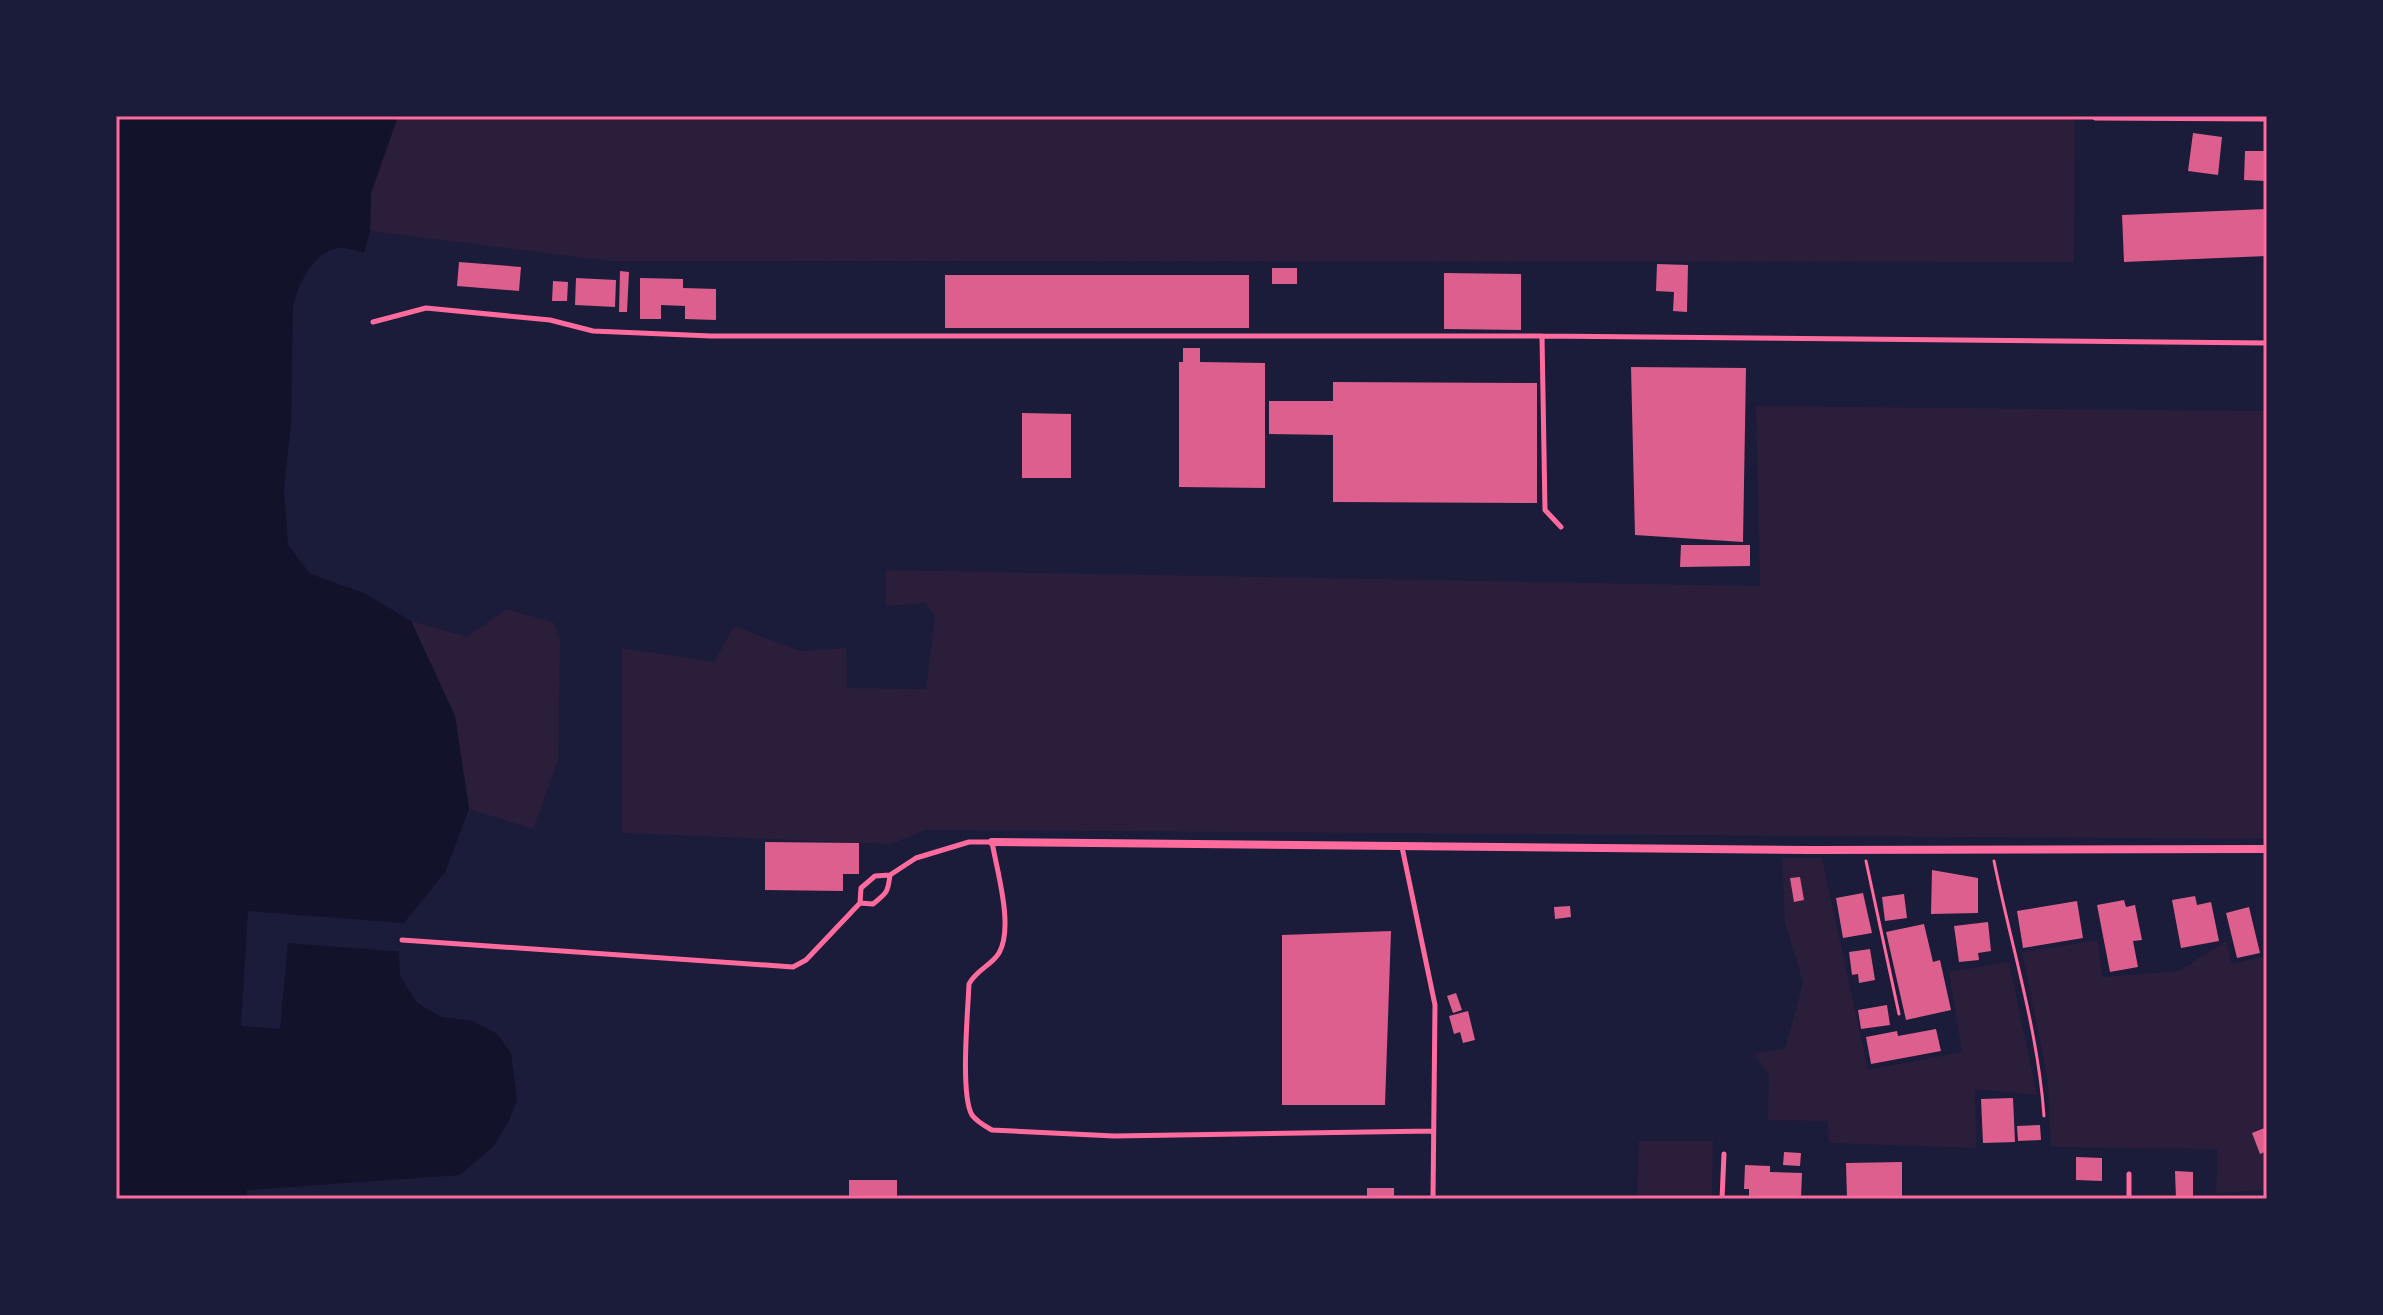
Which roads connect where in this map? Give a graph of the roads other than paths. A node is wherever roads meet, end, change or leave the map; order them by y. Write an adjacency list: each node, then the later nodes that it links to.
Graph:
1 (2095, 118): 2 (lane)
2 (2267, 119)
3 (373, 322): 4 (lane)
4 (1542, 336): 5 (lane); 6 (lane)
5 (2267, 343)
6 (1561, 527)
7 (992, 842): 8 (street); 10 (lane); 13 (lane)
8 (1402, 846): 9 (street); 13 (lane)
9 (2267, 849)
10 (890, 875): 11 (lane); 11 (lane)
11 (860, 903): 12 (lane)
12 (402, 940)
13 (1432, 1131): 18 (lane)
14 (1724, 1154): 19 (lane)
15 (2129, 1174): 20 (lane)
16 (760, 1199): 17 (lane)
17 (782, 1199)
18 (1433, 1199)
19 (1722, 1199)
20 (2129, 1199)

